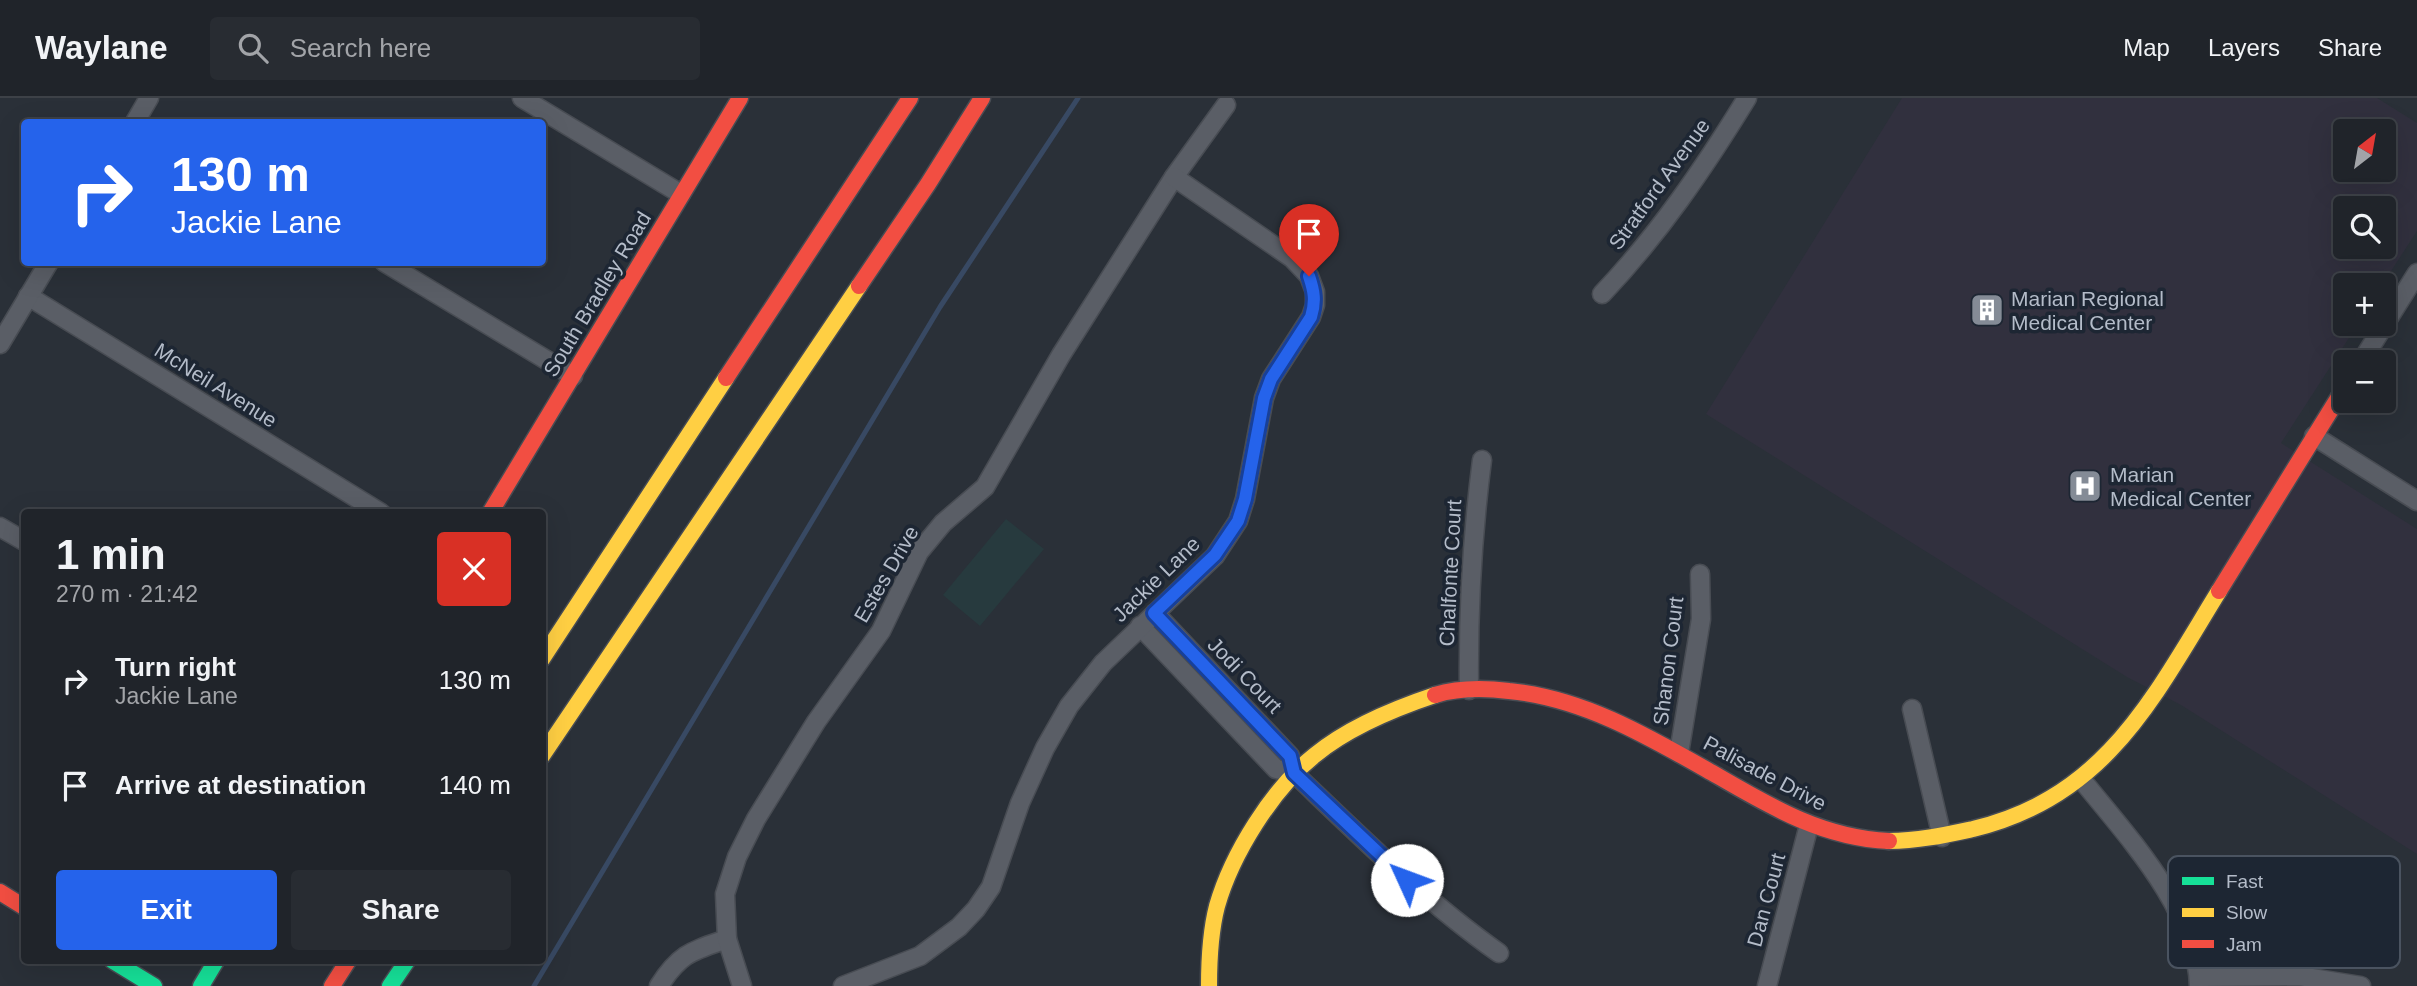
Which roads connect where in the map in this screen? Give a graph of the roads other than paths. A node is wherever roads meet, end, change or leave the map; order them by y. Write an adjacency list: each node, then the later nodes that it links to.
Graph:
1 (149, 98): 8 (street)
2 (522, 98): 10 (street)
3 (740, 98): 10 (main road, South Bradley Road)
4 (1747, 98): 14 (street, Stratford Avenue)
5 (907, 102): 30 (main road)
6 (989, 102): 33 (main road)
7 (1226, 106): 9 (street, Estes Drive)
8 (142, 119)
9 (1174, 177): 28 (street, Jackie Lane); 42 (street, Estes Drive)
10 (681, 194): 18 (main road, South Bradley Road)
11 (47, 266): 15 (street)
12 (391, 266): 18 (street)
13 (2417, 273): 17 (street)
14 (1602, 293)
15 (28, 296): 16 (street); 23 (street, McNeil Avenue)
16 (0, 344)
17 (2369, 350)
18 (573, 376): 24 (main road, South Bradley Road)
19 (2333, 406): 20 (main road, Palisade Drive)
20 (2314, 436): 22 (street); 36 (main road, Palisade Drive)
21 (1482, 460): 31 (street, Chalfonte Court)
22 (2417, 501)
23 (374, 509)
24 (493, 509)
25 (0, 527): 26 (street)
26 (21, 539)
27 (1700, 573): 34 (street, Shanon Court)
28 (1154, 613): 29 (street, Jackie Lane); 35 (street, Jodi Court)
29 (1140, 626): 35 (street, Jodi Court); 55 (street, Jackie Lane)
30 (546, 653)
31 (1469, 690): 34 (main road, Palisade Drive); 35 (main road, Palisade Drive)
32 (1912, 709): 38 (street)
33 (546, 750)
34 (1679, 753): 37 (main road, Palisade Drive)
35 (1294, 773): 43 (street, Jodi Court); 56 (main road, Palisade Drive)
36 (2082, 780): 38 (main road, Palisade Drive); 40 (street)
37 (1809, 825): 38 (main road, Palisade Drive); 57 (street, Dan Court)
38 (1942, 837)
39 (0, 892): 41 (main road)
40 (2168, 893)
41 (21, 905)
42 (727, 939): 53 (street); 54 (street, Estes Drive)
43 (1499, 953)
44 (118, 964): 49 (main road)
45 (214, 964): 50 (main road)
46 (346, 964): 51 (main road)
47 (405, 964): 52 (main road)
48 (2199, 981): 58 (street)
49 (154, 986)
50 (201, 986)
51 (332, 986)
52 (390, 986)
53 (659, 986)
54 (742, 986)
55 (843, 986)
56 (1209, 986)
57 (1767, 986)
58 (2361, 986)

